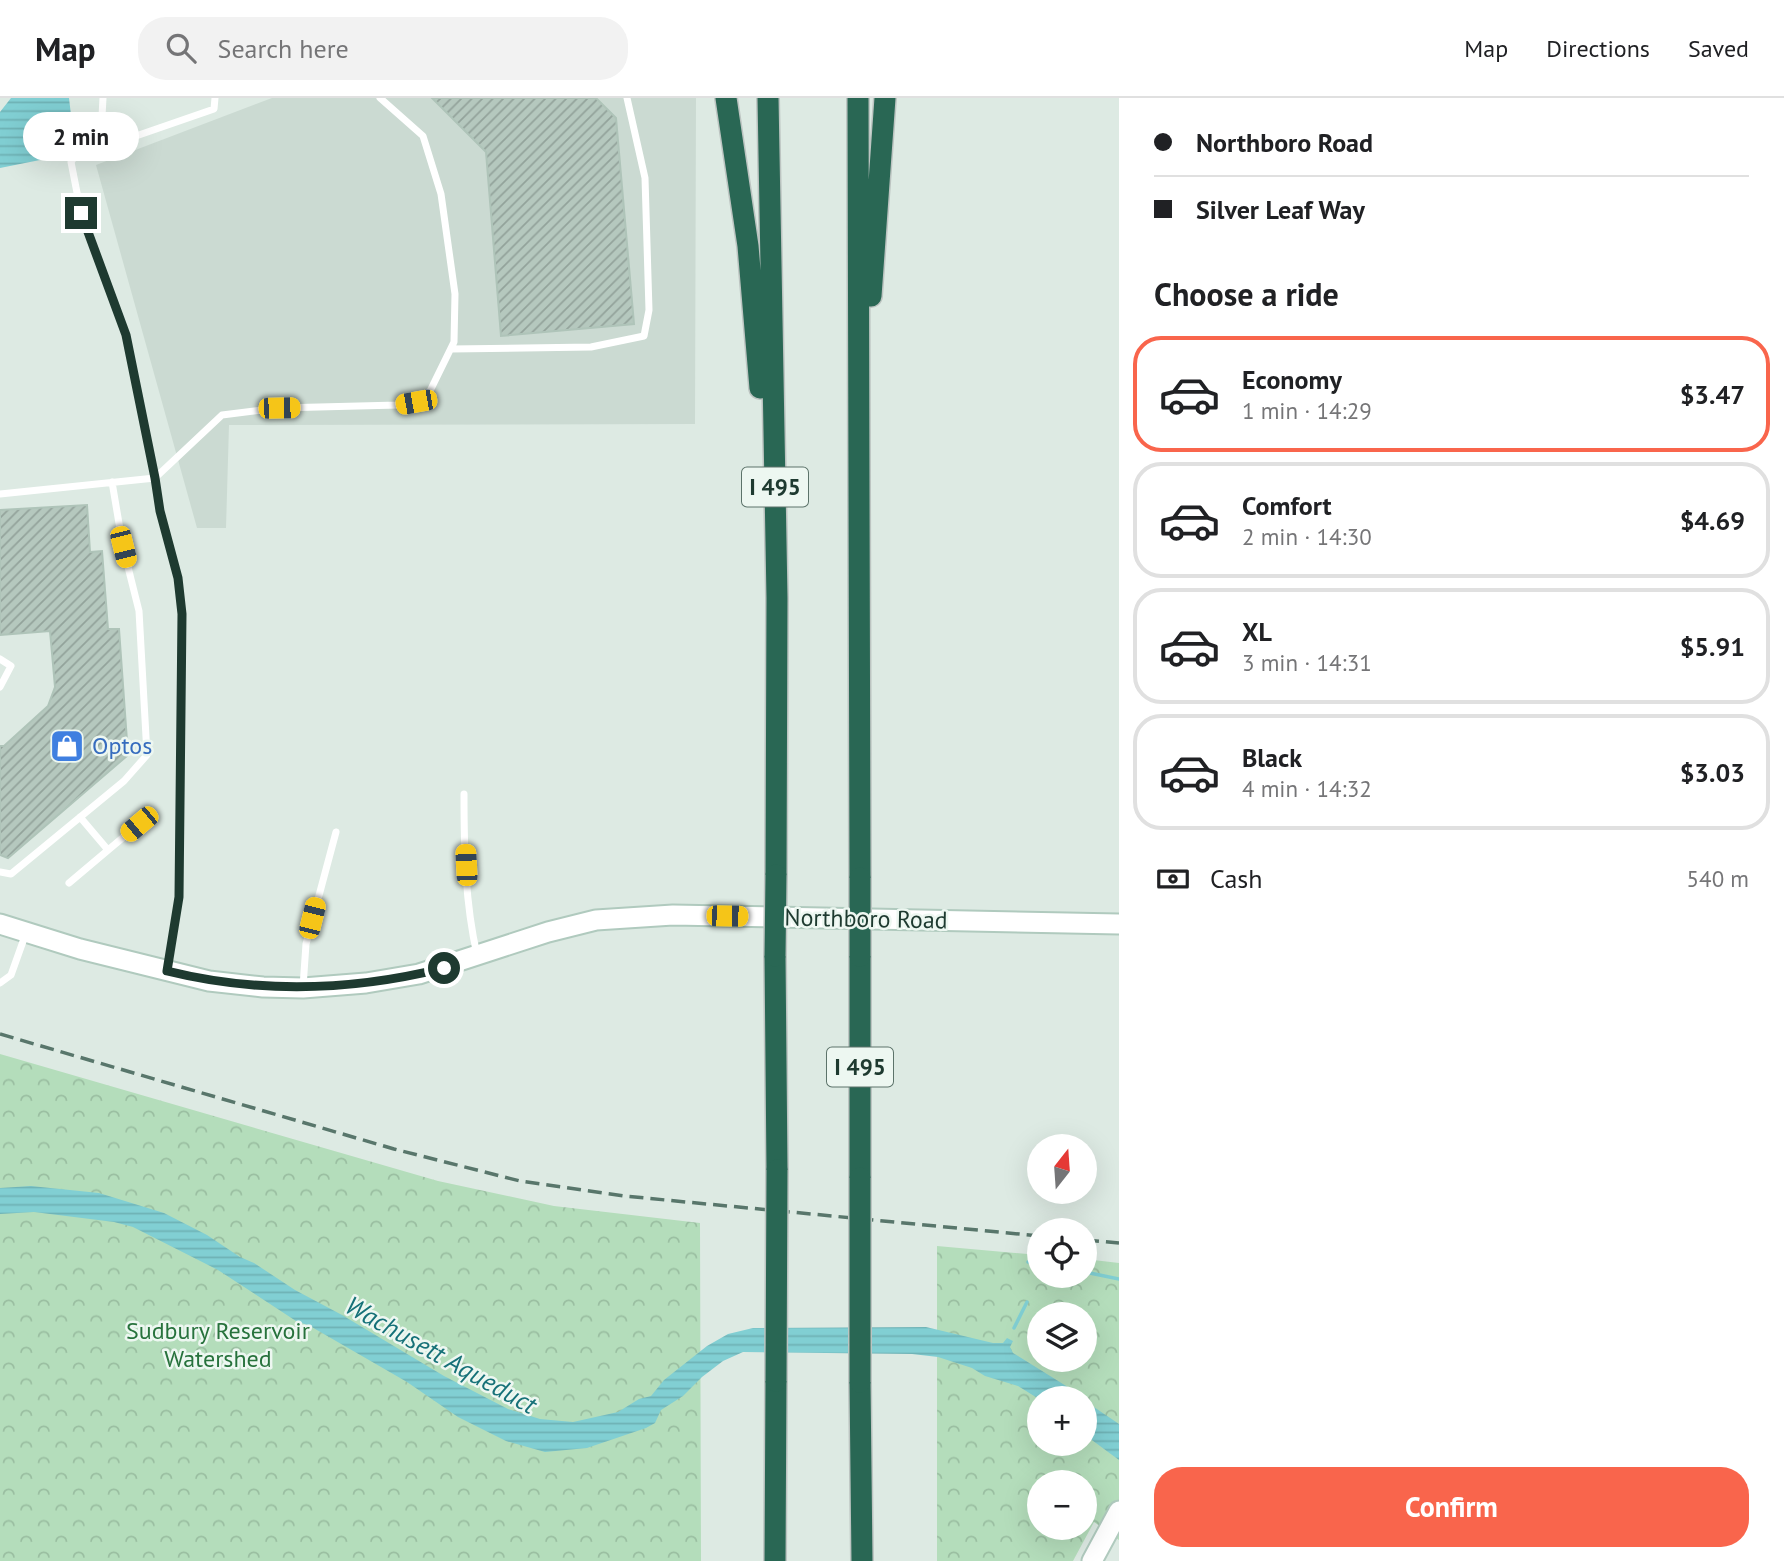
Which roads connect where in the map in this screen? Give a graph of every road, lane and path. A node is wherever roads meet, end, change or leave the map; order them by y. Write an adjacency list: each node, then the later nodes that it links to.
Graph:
1 (103, 98): 9 (lane)
2 (215, 98): 9 (lane)
3 (380, 98): 10 (lane)
4 (627, 98): 10 (lane)
5 (726, 98): 15 (highway)
6 (768, 98): 15 (highway, I 495)
7 (858, 98): 11 (highway, I 495)
8 (885, 98): 11 (highway)
9 (102, 116): 12 (lane)
10 (451, 349): 12 (lane)
11 (859, 472): 34 (highway, I 495, bridge)
12 (155, 478): 13 (lane); 29 (lane)
13 (112, 482): 14 (lane); 19 (lane)
14 (0, 494)
15 (777, 598): 33 (highway, I 495, bridge)
16 (0, 659): 17 (lane)
17 (0, 687)
18 (464, 794): 28 (lane)
19 (80, 817): 22 (lane); 23 (lane)
20 (139, 824): 22 (lane)
21 (336, 832): 31 (lane)
22 (108, 850): 24 (lane)
23 (0, 872)
24 (69, 883)
25 (0, 924): 27 (main road, Northboro Road)
26 (1119, 924): 28 (main road, Northboro Road)
27 (26, 933): 29 (main road, Northboro Road); 30 (lane)
28 (477, 956): 31 (main road, Northboro Road)
29 (167, 971): 31 (main road, Northboro Road)
30 (0, 983)
31 (303, 988)
32 (1119, 1511): 35 (main road)
33 (775, 1561)
34 (862, 1561)
35 (1092, 1561)

